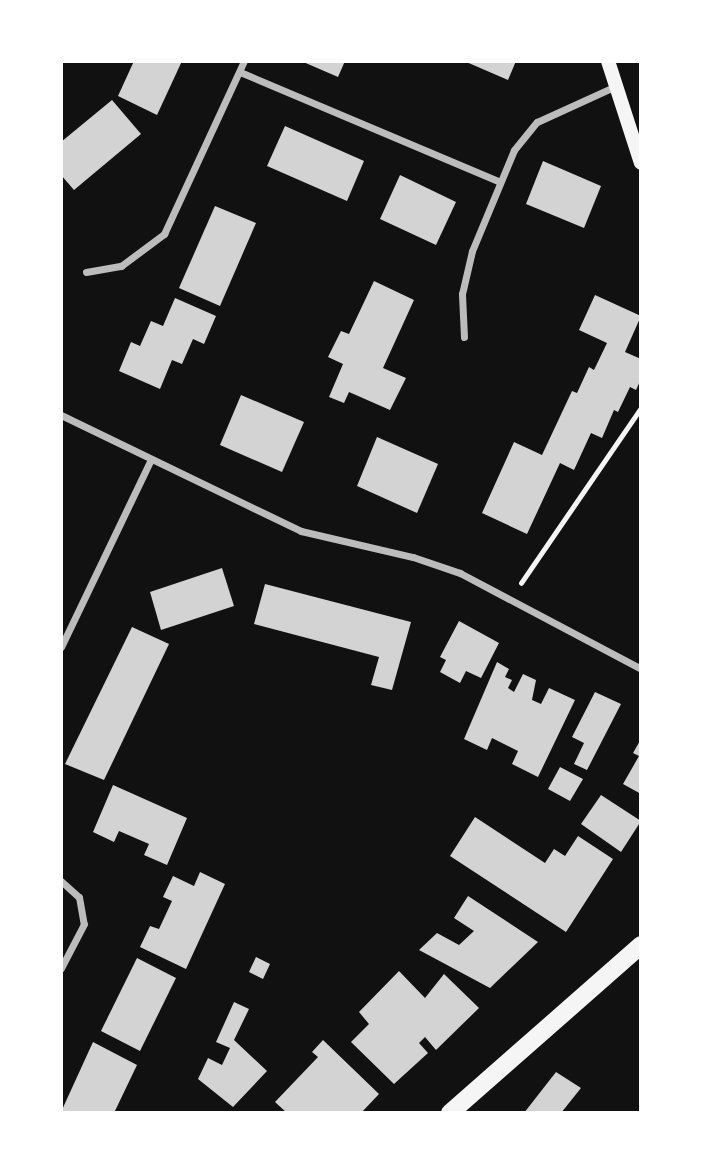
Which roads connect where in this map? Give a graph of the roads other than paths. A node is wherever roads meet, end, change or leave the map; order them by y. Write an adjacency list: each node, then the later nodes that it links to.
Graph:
1 (244, 61): 3 (street)
2 (608, 61): 4 (main road)
3 (240, 72): 6 (street); 7 (street)
4 (616, 86): 5 (main road); 6 (street)
5 (641, 163)
6 (500, 182): 8 (street)
7 (86, 272)
8 (464, 337)
9 (61, 415): 10 (street)
10 (151, 459): 11 (street); 12 (street)
11 (61, 647)
12 (641, 669)
13 (61, 881): 15 (street)
14 (641, 945): 16 (main road)
15 (61, 968)
16 (450, 1113)

